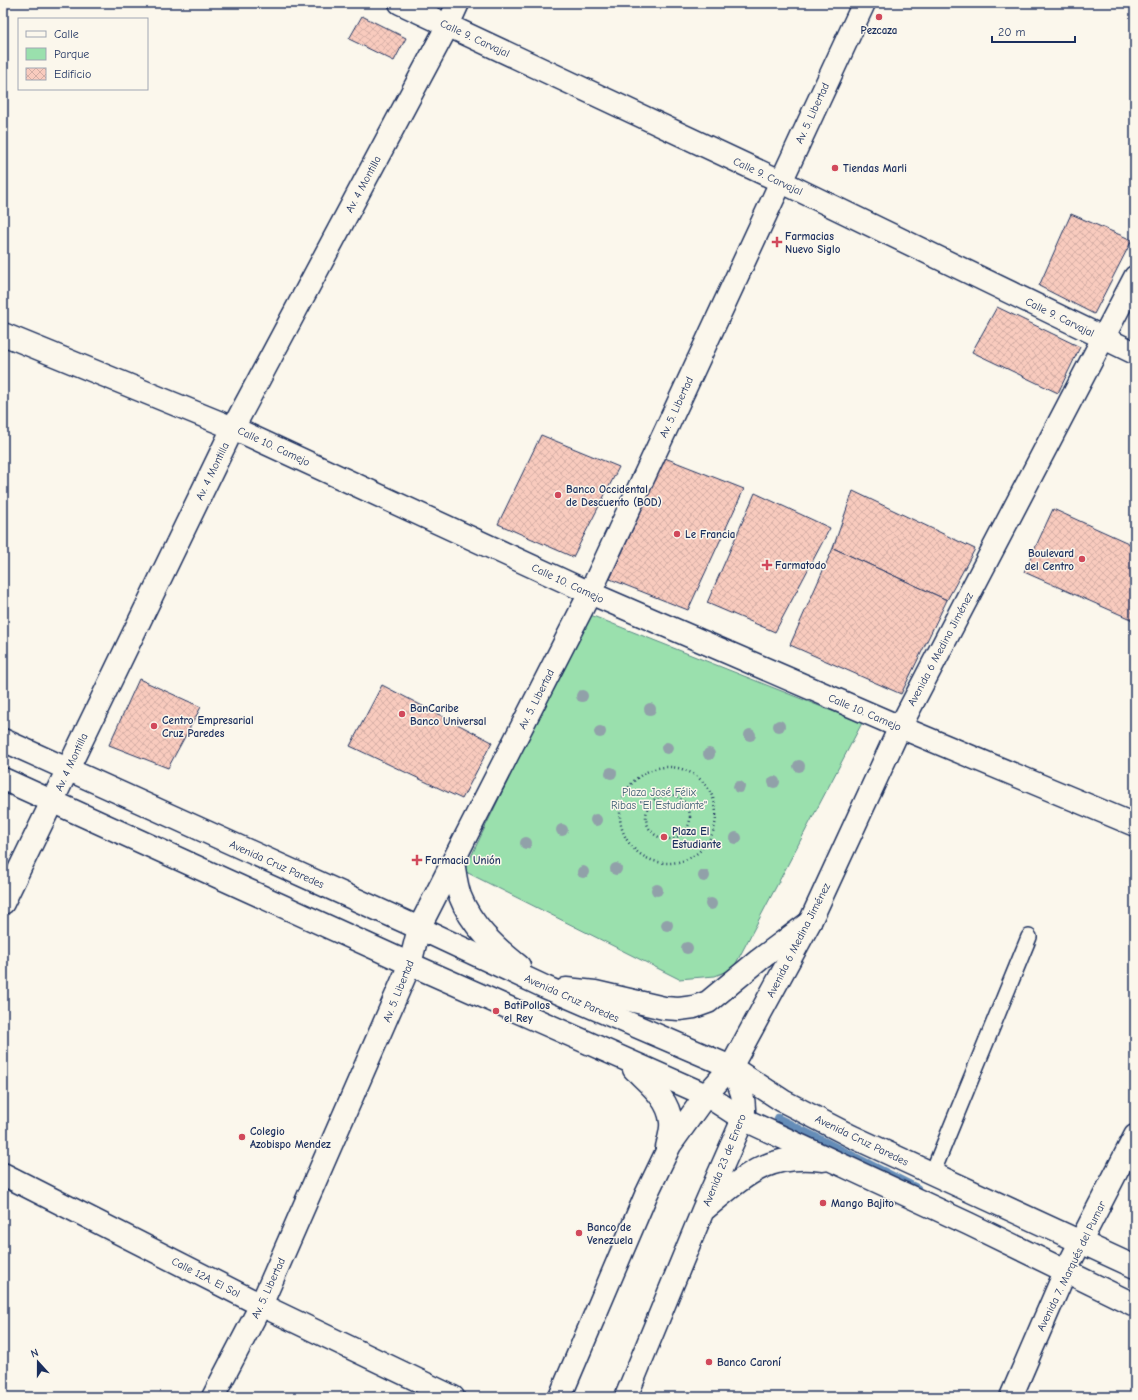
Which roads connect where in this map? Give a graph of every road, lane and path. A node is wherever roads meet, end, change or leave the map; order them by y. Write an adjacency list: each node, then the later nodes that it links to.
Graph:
1 (400, 3): 4 (street, Calle 9. Carvajal)
2 (458, 3): 4 (street, Av. 4 Montilla)
3 (864, 3): 5 (street, Av. 5. Libertad)
4 (448, 25): 5 (street, Calle 9. Carvajal); 10 (street, Av. 4 Montilla)
5 (780, 181): 8 (street, Calle 9. Carvajal); 11 (street, Av. 5. Libertad)
6 (1135, 277): 8 (street, Avenida 6 Medina Jiménez)
7 (3, 334): 10 (street, Calle 10. Camejo)
8 (1103, 338): 9 (street, Calle 9. Carvajal); 12 (street, Avenida 6 Medina Jiménez)
9 (1135, 353)
10 (233, 428): 11 (street, Calle 10. Camejo); 14 (street, Av. 4 Montilla)
11 (590, 593): 12 (street, Calle 10. Camejo); 19 (street, Av. 5. Libertad)
12 (900, 727): 17 (street, Calle 10. Camejo); 22 (street, Avenida 6 Medina Jiménez)
13 (3, 740): 14 (street, Avenida Cruz Paredes)
14 (67, 770): 16 (street, Av. 4 Montilla); 23 (street, Avenida Cruz Paredes)
15 (3, 778): 16 (street)
16 (53, 802): 21 (street, Av. 4 Montilla); 25 (street)
17 (1135, 825)
18 (678, 836): 18 (path)
19 (452, 862): 23 (street, Av. 5. Libertad); 26 (street)
20 (665, 864): 20 (path)
21 (3, 903)
22 (810, 922): 26 (street); 28 (street, Avenida 6 Medina Jiménez)
23 (419, 928): 25 (street, Av. 5. Libertad); 26 (street, Avenida Cruz Paredes)
24 (1029, 937): 35 (lane)
25 (410, 964): 27 (street); 40 (street, Av. 5. Libertad)
26 (545, 987): 28 (street, Avenida Cruz Paredes)
27 (625, 1059): 29 (street); 32 (street)
28 (731, 1067): 29 (street); 30 (street, Avenida 23 de Enero); 35 (street, Avenida Cruz Paredes)
29 (706, 1095): 30 (street); 32 (street)
30 (743, 1119): 33 (street); 36 (street, Avenida 23 de Enero)
31 (1135, 1136): 37 (street, Avenida 7. Marqués del Pumar)
32 (665, 1158): 44 (street)
33 (833, 1161): 36 (street); 39 (street)
34 (3, 1174): 40 (street, Calle 12A. El Sol)
35 (932, 1174): 37 (street, Avenida Cruz Paredes)
36 (703, 1210): 45 (street, Avenida 23 de Enero)
37 (1080, 1242): 38 (street, Avenida Cruz Paredes); 39 (street, Avenida 7. Marqués del Pumar)
38 (1135, 1266)
39 (1065, 1272): 41 (street); 46 (street, Avenida 7. Marqués del Pumar)
40 (261, 1305): 42 (street, Av. 5. Libertad); 43 (street, Calle 12A. El Sol)
41 (1135, 1305)
42 (213, 1397)
43 (453, 1397)
44 (560, 1397)
45 (626, 1397)
46 (1010, 1397)

